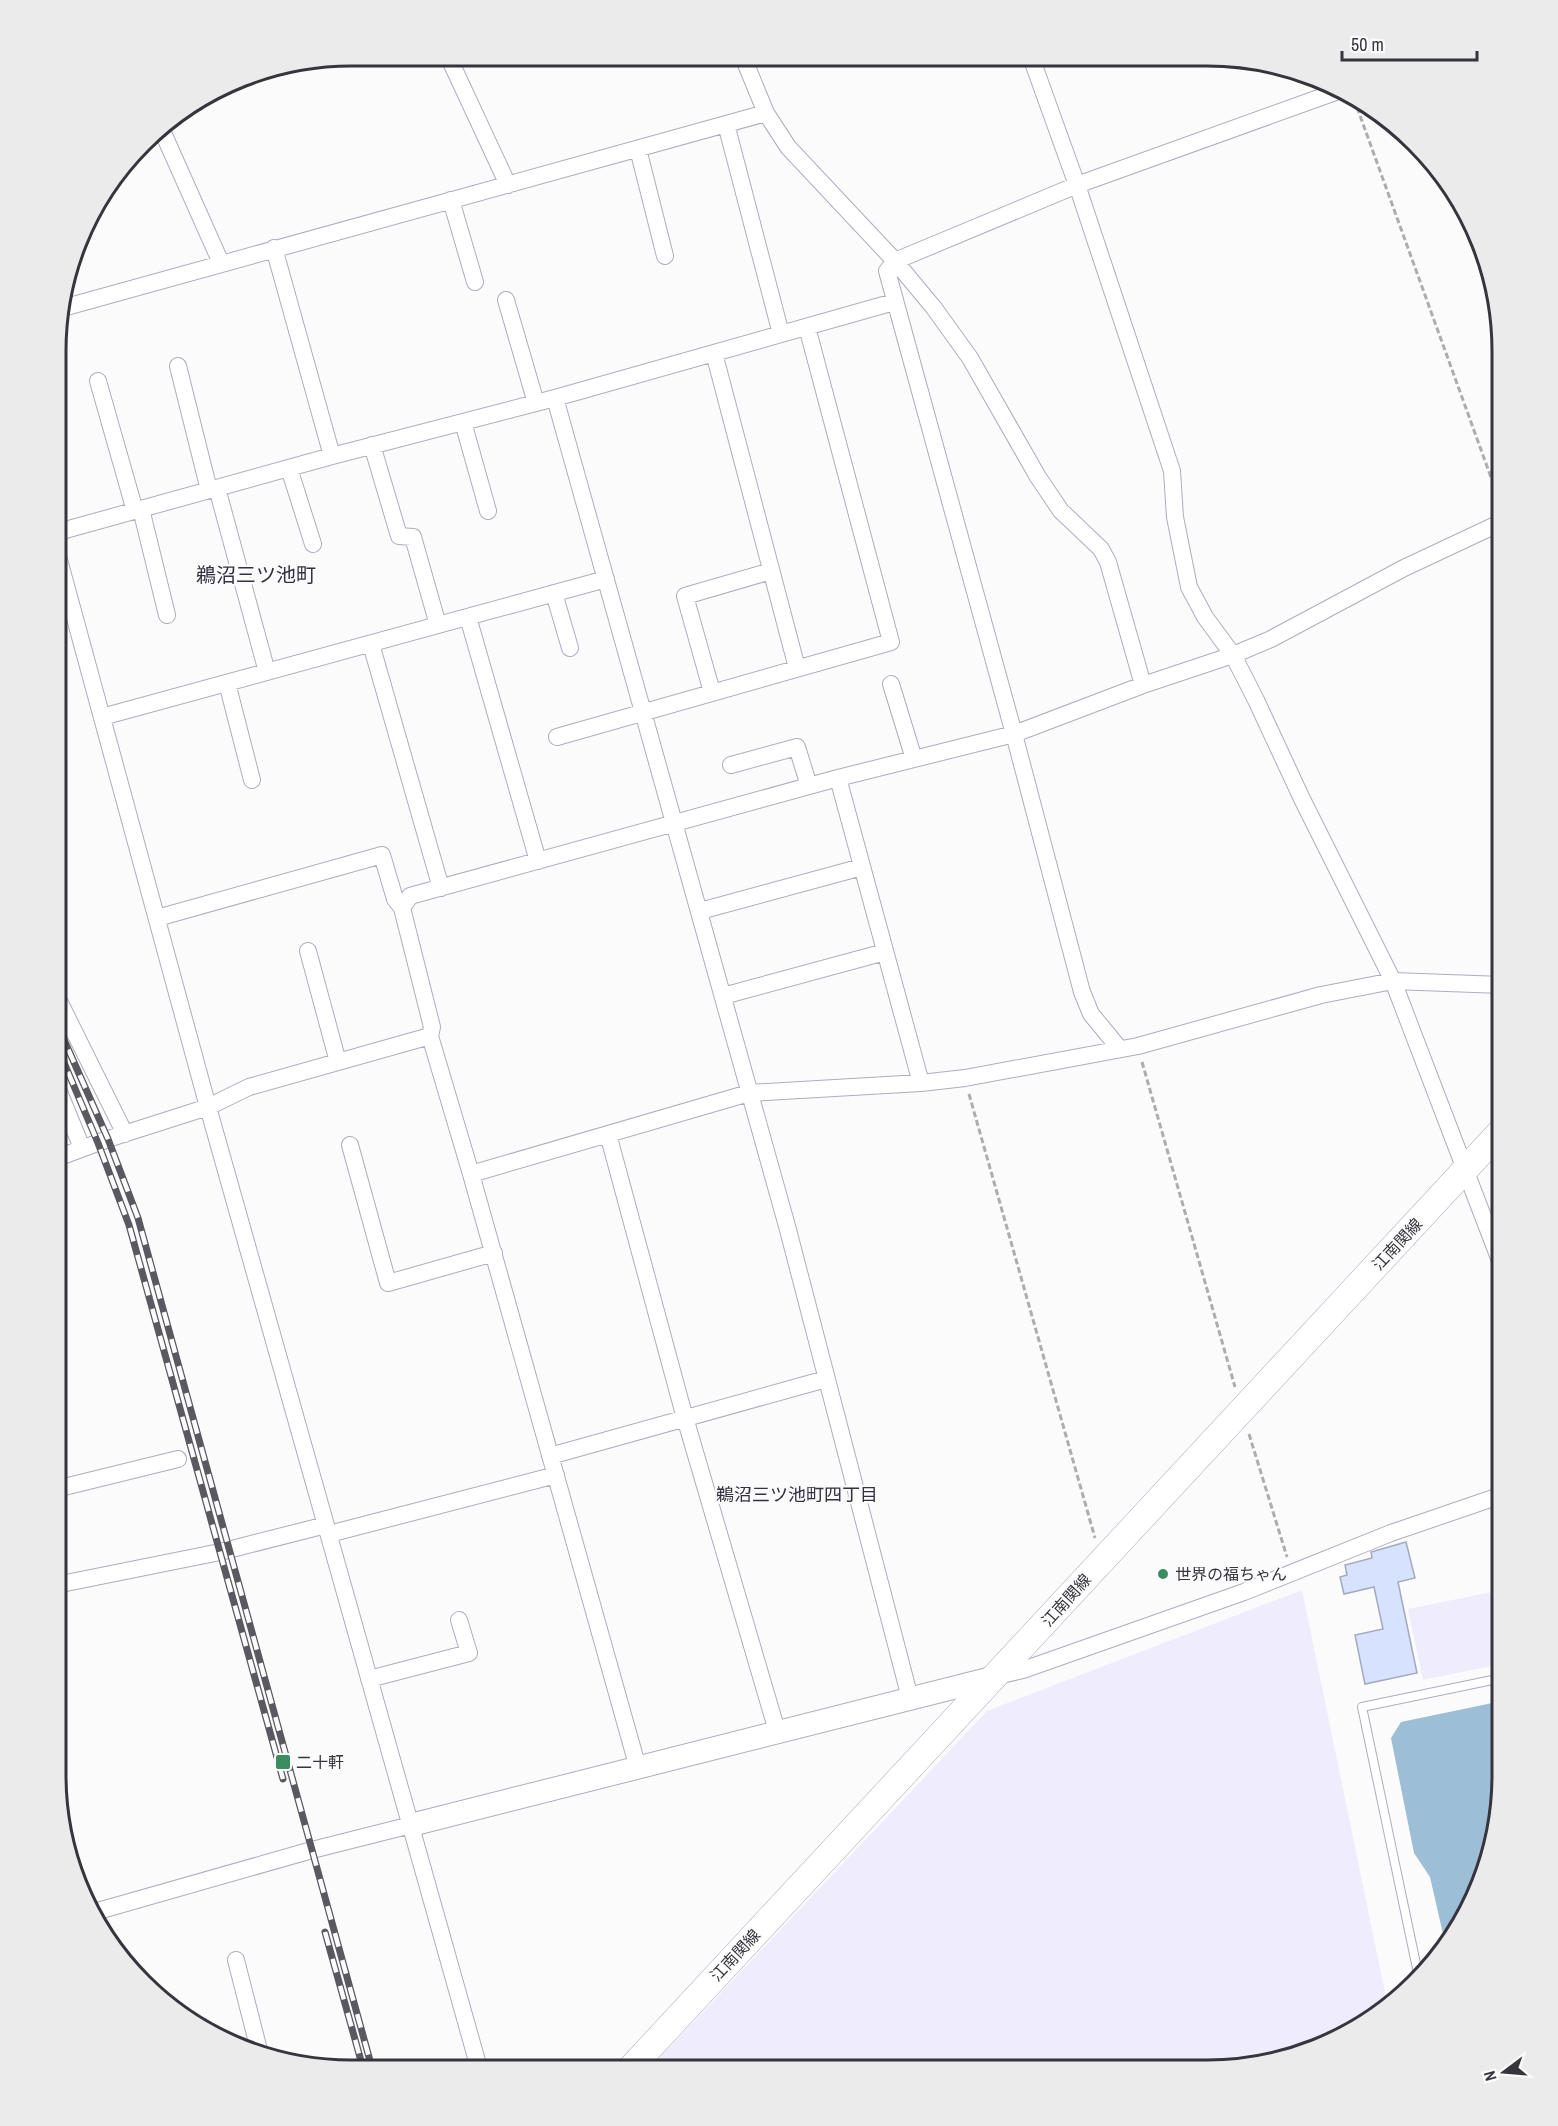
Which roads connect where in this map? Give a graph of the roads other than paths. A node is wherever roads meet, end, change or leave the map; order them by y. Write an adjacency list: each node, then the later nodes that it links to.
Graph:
1 (453, 66): 9 (street)
2 (747, 66): 5 (street)
3 (1034, 66): 10 (street)
4 (1330, 94): 10 (street)
5 (765, 113): 6 (street); 14 (street)
6 (726, 124): 8 (street); 21 (street)
7 (164, 136): 15 (street)
8 (638, 149): 9 (street); 13 (street)
9 (508, 185): 11 (street)
10 (1077, 185): 14 (street); 46 (street)
11 (451, 200): 12 (street); 16 (street)
12 (274, 248): 15 (street); 29 (street)
13 (665, 256)
14 (895, 261): 18 (street); 51 (street)
15 (221, 263): 19 (street)
16 (475, 282)
17 (506, 300): 26 (street)
18 (894, 302): 20 (street); 55 (street)
19 (69, 306)
20 (807, 327): 21 (street); 47 (street)
21 (781, 334): 22 (street)
22 (714, 353): 25 (street); 37 (street)
23 (178, 366): 31 (street)
24 (98, 381): 32 (street)
25 (555, 398): 26 (street); 38 (street)
26 (536, 403): 27 (street)
27 (463, 422): 28 (street); 33 (street)
28 (372, 445): 29 (street); 43 (street)
29 (332, 456): 30 (street)
30 (289, 468): 31 (street); 36 (street)
31 (213, 489): 32 (street); 48 (street)
32 (138, 510): 35 (street); 41 (street)
33 (488, 511)
34 (1492, 527): 46 (street)
35 (66, 530)
36 (313, 544)
37 (771, 572): 47 (street); 52 (street)
38 (606, 579): 40 (street); 53 (street)
39 (66, 585): 54 (street)
40 (554, 593): 42 (street); 45 (street)
41 (167, 615)
42 (468, 617): 43 (street); 63 (street)
43 (438, 625): 44 (street)
44 (371, 644): 48 (street); 65 (street)
45 (570, 648)
46 (1233, 655): 51 (street); 71 (street)
47 (797, 669): 52 (street)
48 (267, 672): 49 (street)
49 (227, 683): 54 (street); 60 (street)
50 (891, 684): 57 (street)
51 (1143, 685): 55 (street)
52 (712, 692): 53 (street)
53 (644, 712): 56 (street); 62 (street)
54 (102, 717): 68 (street)
55 (1014, 734): 57 (street); 76 (street)
56 (557, 737)
57 (914, 759): 59 (street)
58 (730, 765): 61 (street)
59 (838, 778): 61 (street); 64 (street)
60 (252, 780)
61 (809, 786): 62 (street)
62 (676, 824): 63 (street); 67 (street)
63 (538, 861): 65 (street)
64 (862, 867): 67 (street); 70 (street)
65 (441, 888): 66 (street)
66 (402, 908): 68 (street); 75 (street)
67 (700, 911): 73 (street)
68 (157, 918): 80 (street)
69 (308, 951): 77 (street)
70 (885, 952): 73 (street); 78 (street)
71 (1393, 981): 72 (street); 76 (street); 88 (street)
72 (1492, 985)
73 (723, 996): 79 (street)
74 (66, 1015): 82 (street)
75 (430, 1036): 77 (street); 89 (street)
76 (1119, 1048): 78 (street)
77 (338, 1062): 80 (street)
78 (921, 1083): 79 (street)
79 (749, 1093): 83 (street); 92 (street)
80 (208, 1107): 82 (street); 99 (street)
81 (66, 1109): 86 (street)
82 (125, 1134): 86 (street)
83 (609, 1134): 89 (street); 93 (street)
84 (1492, 1141): 88 (main road, 江南関線)
85 (350, 1145): 91 (street)
86 (82, 1149): 87 (street)
87 (66, 1155)
88 (1466, 1169): 90 (street); 102 (main road, 江南関線)
89 (471, 1174): 91 (street)
90 (1492, 1239)
91 (494, 1253): 94 (street)
92 (826, 1379): 93 (street); 105 (street)
93 (685, 1418): 94 (street); 106 (street)
94 (550, 1456): 96 (street)
95 (178, 1459): 97 (street)
96 (556, 1475): 99 (street); 107 (street)
97 (66, 1487)
98 (1492, 1498): 102 (street)
99 (327, 1529): 100 (street); 103 (street)
100 (66, 1583)
101 (459, 1620): 103 (street)
102 (996, 1677): 105 (street); 114 (main road, 江南関線)
103 (369, 1679): 108 (street)
104 (1492, 1680): 111 (lane)
105 (910, 1698): 106 (street)
106 (777, 1731): 107 (street)
107 (638, 1768): 108 (street)
108 (411, 1826): 109 (street); 113 (street)
109 (101, 1911)
110 (236, 1960): 112 (street)
111 (1417, 1967)
112 (257, 2044)
113 (477, 2060)
114 (638, 2060)

